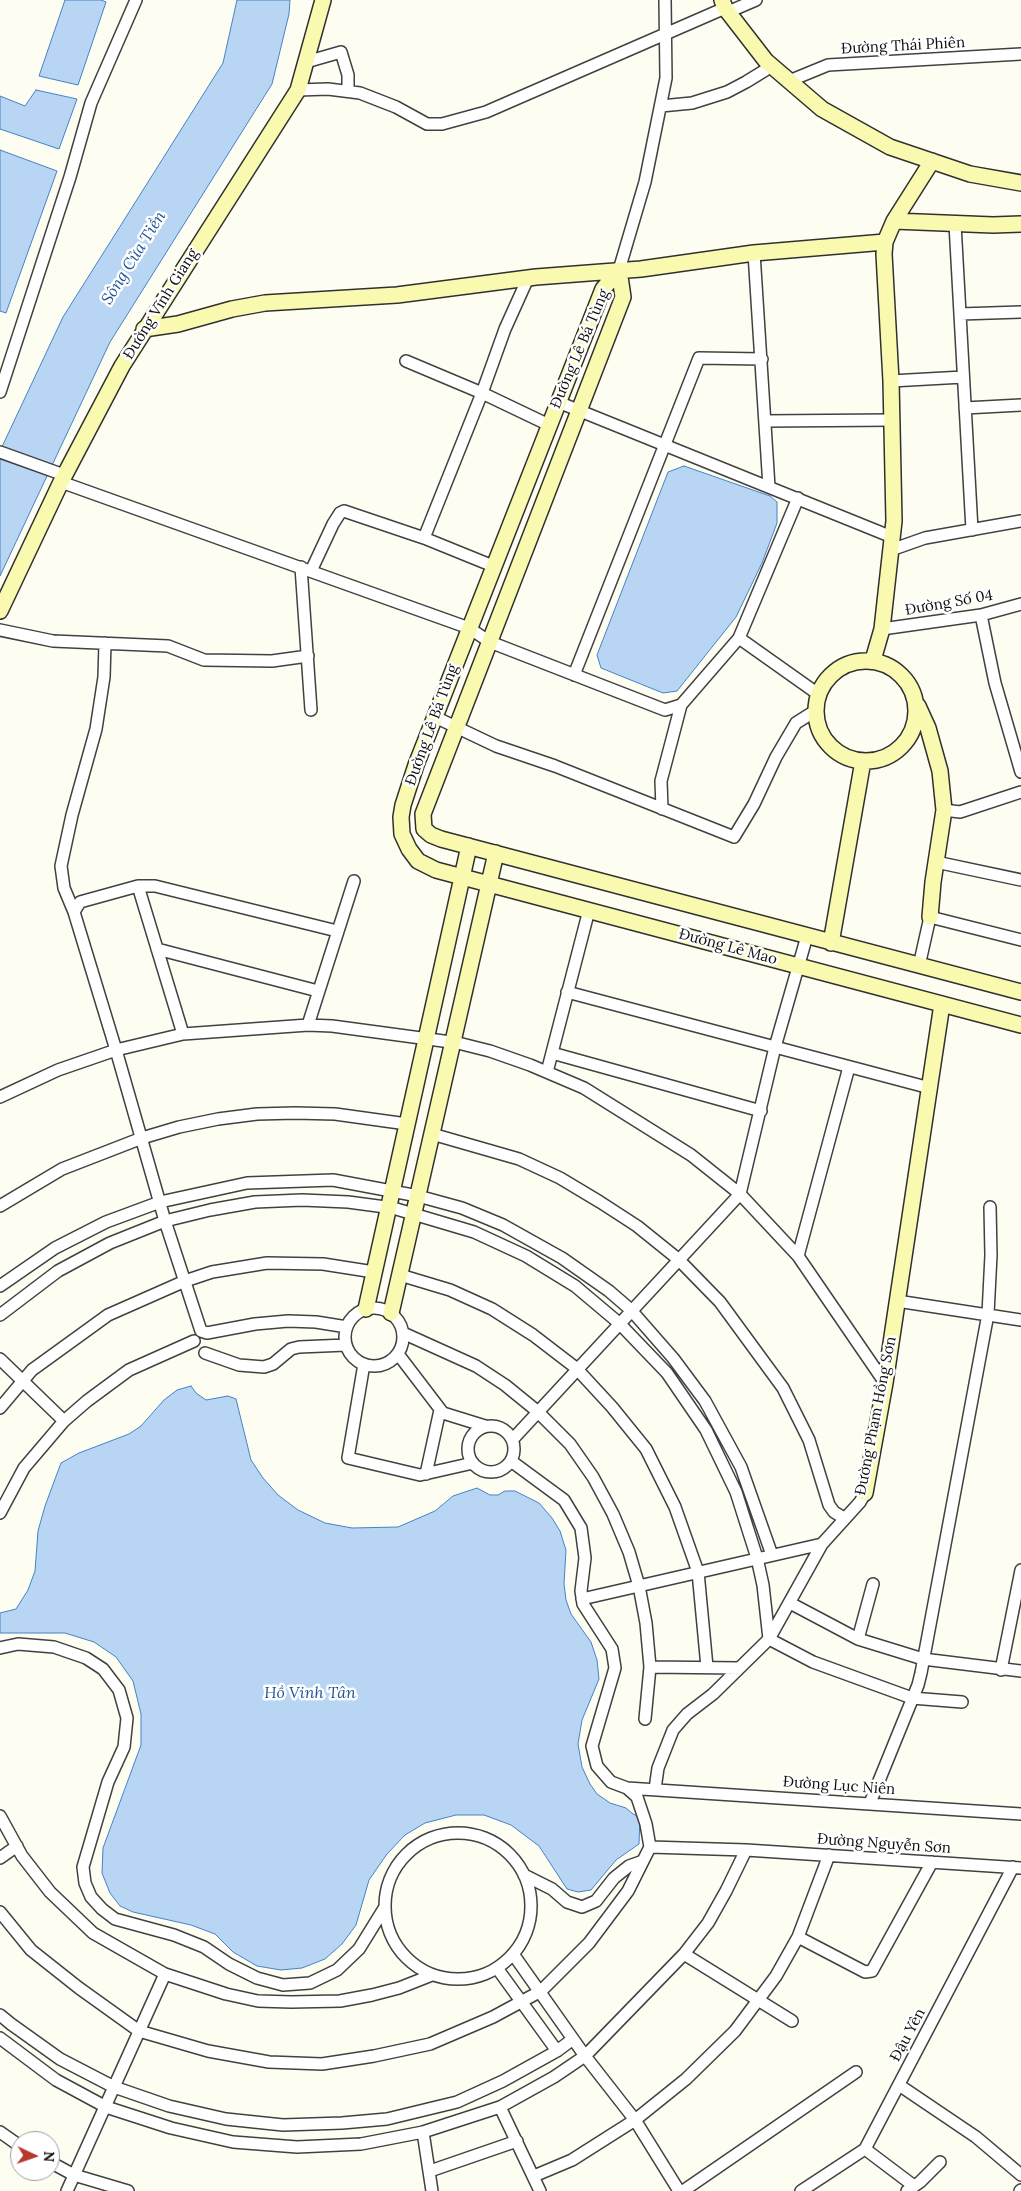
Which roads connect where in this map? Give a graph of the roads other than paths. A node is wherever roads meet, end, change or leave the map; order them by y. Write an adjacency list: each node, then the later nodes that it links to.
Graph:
1 (136, 0): 30 (street)
2 (323, 0): 8 (street, Đường Vĩnh Giang)
3 (666, 0): 6 (street)
4 (756, 0): 5 (street)
5 (725, 7): 6 (street); 9 (street)
6 (667, 32): 12 (street); 13 (street)
7 (1021, 54): 10 (street, Đường Thái Phiên)
8 (306, 62): 11 (street, Đường Vĩnh Giang); 12 (street)
9 (772, 66): 10 (street); 13 (street)
10 (790, 81): 14 (street)
11 (298, 90): 12 (street); 25 (street, Đường Vĩnh Giang)
12 (348, 91)
13 (661, 106): 21 (street)
14 (932, 161): 15 (street); 16 (street)
15 (1021, 183)
16 (894, 221): 17 (street); 19 (street)
17 (955, 224): 18 (street); 24 (street)
18 (1021, 224)
19 (885, 242): 20 (street); 29 (street)
20 (754, 253): 21 (street); 26 (street)
21 (619, 270): 22 (street); 32 (street, Đường Lê Bá Tùng); 35 (street, Đường Lê Bá Tùng)
22 (528, 278): 25 (street); 31 (street)
23 (1021, 312): 24 (street)
24 (960, 314): 28 (street)
25 (144, 329): 41 (street, Đường Vĩnh Giang)
26 (762, 359): 37 (street); 39 (street)
27 (406, 361): 31 (street)
28 (963, 377): 29 (street); 34 (street)
29 (891, 381): 36 (street)
30 (0, 392)
31 (482, 393): 38 (street); 46 (street)
32 (558, 402): 35 (street); 38 (street, Đường Lê Bá Tùng)
33 (1021, 405): 34 (street)
34 (965, 408): 45 (street)
35 (580, 410): 39 (street); 57 (street, Đường Lê Bá Tùng)
36 (892, 420): 37 (street); 47 (street)
37 (765, 421): 42 (street)
38 (549, 425): 48 (street, Đường Lê Bá Tùng)
39 (665, 445): 42 (street); 61 (street)
40 (0, 452): 41 (street)
41 (59, 476): 49 (street); 51 (street, Đường Vĩnh Giang)
42 (769, 487): 43 (street)
43 (798, 498): 47 (street); 56 (street)
44 (1021, 521): 45 (street)
45 (972, 530): 47 (street)
46 (424, 538): 48 (street); 49 (street)
47 (892, 543): 54 (street)
48 (493, 566): 53 (street, Đường Lê Bá Tùng)
49 (306, 569): 53 (street); 59 (street)
50 (1021, 604): 52 (street, Đường Số 04)
51 (0, 611)
52 (981, 615): 54 (street, Đường Số 04); 70 (street)
53 (469, 628): 57 (street); 67 (street, Đường Lê Bá Tùng)
54 (882, 629): 60 (street)
55 (0, 630): 58 (street)
56 (739, 638): 62 (street); 64 (street)
57 (490, 642): 61 (street); 68 (street, Đường Lê Bá Tùng)
58 (105, 643): 59 (street); 85 (street)
59 (308, 656): 65 (street)
60 (873, 660): 62 (street); 63 (street)
61 (574, 675): 64 (street)
62 (818, 694): 66 (street)
63 (916, 702): 69 (street); 73 (street)
64 (681, 705): 72 (street)
65 (311, 710)
66 (815, 711): 69 (street); 72 (street)
67 (434, 717): 68 (street); 78 (street, Đường Lê Bá Tùng)
68 (457, 727): 72 (street); 74 (street, Đường Lê Bá Tùng)
69 (863, 761): 90 (street)
70 (1021, 772)
71 (1021, 792): 73 (street)
72 (662, 809)
73 (944, 810): 77 (street)
74 (441, 839): 75 (street, Đường Lê Mao)
75 (468, 846): 76 (street, Đường Lê Mao); 79 (street)
76 (496, 853): 82 (street); 88 (street, Đường Lê Mao)
77 (936, 862): 80 (street); 86 (street)
78 (436, 870): 79 (street, Đường Lê Mao)
79 (462, 876): 82 (street, Đường Lê Mao); 101 (street)
80 (1021, 880)
81 (354, 881): 87 (street)
82 (489, 884): 84 (street, Đường Lê Mao); 102 (street)
83 (138, 886): 85 (street); 87 (street); 91 (street)
84 (588, 910): 92 (street, Đường Lê Mao); 95 (street)
85 (74, 912): 104 (street)
86 (930, 917): 89 (street); 93 (street)
87 (337, 931): 94 (street)
88 (807, 936): 90 (street, Đường Lê Mao); 92 (street)
89 (1021, 940)
90 (831, 943): 93 (street, Đường Lê Mao)
91 (157, 950): 94 (street); 100 (street)
92 (798, 966): 97 (street, Đường Lê Mao); 103 (street)
93 (919, 966): 96 (street, Đường Lê Mao)
94 (318, 991): 98 (street)
95 (568, 992): 103 (street); 105 (street)
96 (1021, 992)
97 (942, 1004): 99 (street, Đường Lê Mao); 108 (street, Đường Phạm Hồng Sơn)
98 (308, 1025): 100 (street); 101 (street)
99 (1021, 1025)
100 (183, 1034): 104 (street)
101 (426, 1039): 102 (street); 111 (street)
102 (453, 1042): 107 (street); 112 (street)
103 (775, 1047): 106 (street); 110 (street)
104 (116, 1050): 109 (street); 113 (street)
105 (552, 1053): 107 (street); 110 (street)
106 (849, 1067): 108 (street); 123 (street)
107 (547, 1072): 115 (street)
108 (930, 1088): 129 (street, Đường Phạm Hồng Sơn)
109 (0, 1097)
110 (761, 1110): 115 (street)
111 (407, 1124): 113 (street); 114 (street)
112 (432, 1134): 116 (street); 124 (street)
113 (142, 1138): 117 (street); 118 (street)
114 (392, 1192): 116 (street); 117 (street); 120 (street)
115 (740, 1194): 123 (street); 124 (street)
116 (418, 1196): 121 (street); 131 (street)
117 (160, 1202): 122 (street); 128 (street)
118 (0, 1206)
119 (990, 1207): 133 (street)
120 (389, 1208): 121 (street); 122 (street); 125 (street)
121 (414, 1214): 126 (street); 136 (street)
122 (165, 1221): 127 (street); 134 (street)
123 (798, 1256): 147 (street)
124 (678, 1259): 131 (street); 159 (street)
125 (374, 1272): 127 (street); 130 (street)
126 (400, 1275): 132 (street); 145 (street)
127 (185, 1281): 137 (street); 146 (street)
128 (0, 1286)
129 (897, 1301): 133 (street); 147 (street, Đường Phạm Hồng Sơn)
130 (366, 1309): 132 (street); 137 (street)
131 (631, 1310): 136 (street); 161 (street)
132 (391, 1313): 138 (street)
133 (988, 1314): 135 (street); 173 (street)
134 (0, 1315)
135 (1021, 1320)
136 (619, 1323): 145 (street); 162 (street)
137 (347, 1327): 140 (street)
138 (403, 1333): 142 (street); 150 (street)
139 (194, 1341): 151 (street)
140 (346, 1346): 141 (street); 144 (street)
141 (206, 1353)
142 (398, 1354): 144 (street); 149 (street)
143 (0, 1359): 146 (street)
144 (364, 1364): 156 (street)
145 (576, 1368): 150 (street); 164 (street)
146 (22, 1382): 148 (street); 151 (street)
147 (885, 1383): 157 (street, Đường Phạm Hồng Sơn)
148 (0, 1408)
149 (440, 1410): 152 (street); 156 (street)
150 (537, 1412): 153 (street); 166 (street)
151 (64, 1421): 158 (street)
152 (485, 1426): 153 (street); 155 (street)
153 (513, 1439): 154 (street)
154 (511, 1461): 155 (street); 167 (street)
155 (473, 1463): 156 (street)
156 (426, 1474)
157 (865, 1493): 159 (street, Đường Phạm Hồng Sơn)
158 (0, 1513)
159 (844, 1518): 160 (street, Đường Phạm Hồng Sơn)
160 (822, 1544): 161 (street); 169 (street, Đường Phạm Hồng Sơn)
161 (772, 1555): 162 (street)
162 (757, 1558): 164 (street); 171 (street)
163 (1021, 1570): 168 (street)
164 (698, 1572): 166 (street); 175 (street)
165 (873, 1584): 170 (street)
166 (639, 1586): 167 (street); 174 (street)
167 (582, 1599): 182 (street)
168 (1019, 1600): 177 (street)
169 (790, 1603): 170 (street); 171 (street, Đường Phạm Hồng Sơn)
170 (858, 1638): 173 (street)
171 (769, 1639): 176 (street, Đường Phạm Hồng Sơn); 179 (street)
172 (0, 1648): 196 (street)
173 (923, 1659): 177 (street); 179 (street)
174 (650, 1667): 175 (street); 181 (street)
175 (708, 1668): 176 (street)
176 (739, 1668): 183 (street, Đường Phạm Hồng Sơn)
177 (1001, 1670): 178 (street)
178 (1021, 1671)
179 (912, 1698): 180 (street); 184 (street)
180 (962, 1702)
181 (645, 1719)
182 (627, 1788): 183 (street, Đường Lục Niên); 188 (street)
183 (655, 1789): 184 (street, Đường Lục Niên)
184 (870, 1803): 185 (street, Đường Lục Niên)
185 (1021, 1814)
186 (0, 1816): 187 (street)
187 (17, 1846): 191 (street); 202 (street)
188 (650, 1847): 189 (street, Đường Nguyễn Sơn); 192 (street)
189 (746, 1850): 190 (street, Đường Nguyễn Sơn); 200 (street)
190 (828, 1855): 193 (street, Đường Nguyễn Sơn); 198 (street)
191 (0, 1858)
192 (644, 1861): 195 (street); 204 (street)
193 (932, 1862): 194 (street, Đường Nguyễn Sơn); 198 (street)
194 (1017, 1868): 215 (street, Đậu Yên)
195 (524, 1876): 196 (street); 199 (street)
196 (385, 1907): 203 (street)
197 (0, 1912): 209 (street)
198 (798, 1938): 206 (street)
199 (513, 1954): 201 (street); 204 (street)
200 (684, 1954): 206 (street); 213 (street)
201 (498, 1968): 203 (street); 205 (street)
202 (165, 1974): 203 (street); 209 (street)
203 (432, 1975)
204 (541, 1992): 205 (street); 211 (street)
205 (523, 2001): 209 (street); 212 (street)
206 (758, 2001): 208 (street); 220 (street)
207 (0, 2015): 216 (street)
208 (792, 2021)
209 (140, 2031): 216 (street)
210 (0, 2038): 217 (street)
211 (573, 2039): 212 (street); 213 (street)
212 (557, 2051): 219 (street)
213 (585, 2056): 218 (street); 220 (street)
214 (856, 2072): 236 (street)
215 (899, 2085): 224 (street, Đậu Yên); 229 (street)
216 (114, 2087): 217 (street); 219 (street)
217 (106, 2107): 222 (street); 228 (street)
218 (500, 2107): 221 (street); 223 (street)
219 (392, 2118): 222 (street)
220 (635, 2120): 230 (street); 236 (street)
221 (423, 2132): 222 (street); 227 (street)
222 (395, 2137)
223 (517, 2141): 227 (street); 230 (street)
224 (865, 2149): 231 (street); 237 (street, Đậu Yên)
225 (940, 2162): 231 (street)
226 (60, 2167): 228 (street)
227 (430, 2171): 234 (street)
228 (74, 2175): 232 (street); 233 (street)
229 (1021, 2175)
230 (534, 2176): 235 (street)
231 (911, 2188)
232 (67, 2191)
233 (128, 2191)
234 (432, 2191)
235 (540, 2191)
236 (681, 2191)
237 (801, 2191)

